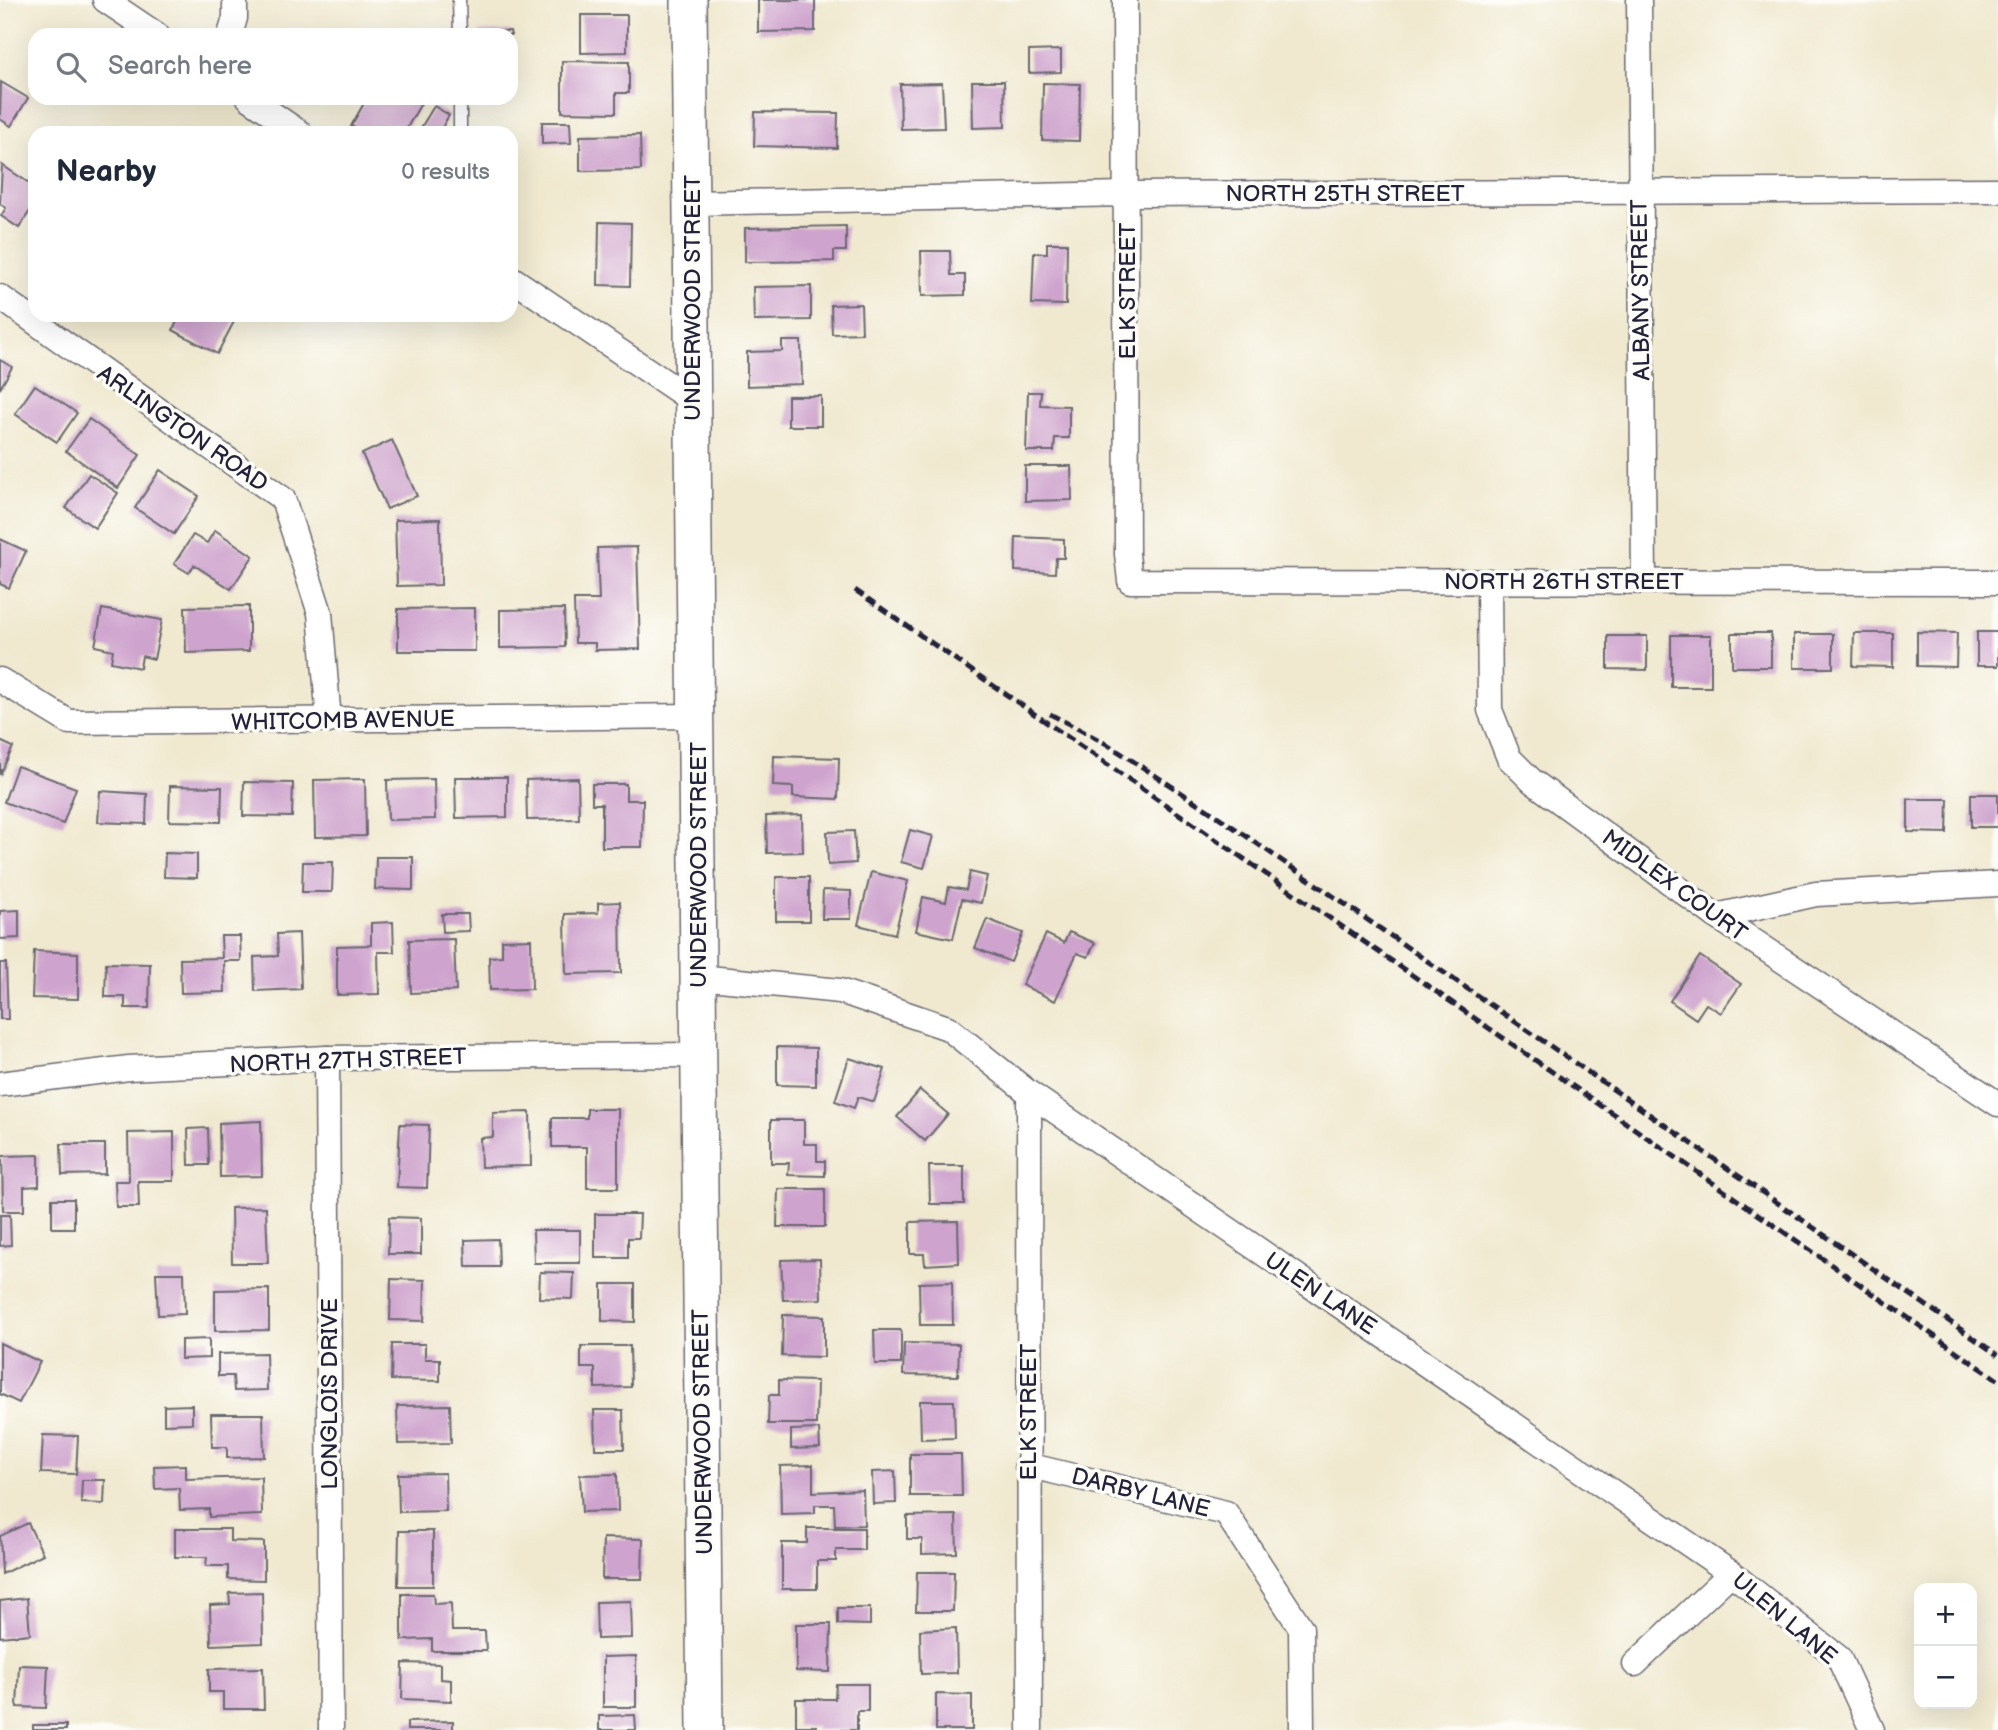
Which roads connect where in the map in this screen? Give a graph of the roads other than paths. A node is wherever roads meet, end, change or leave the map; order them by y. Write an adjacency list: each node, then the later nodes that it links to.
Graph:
1 (105, 0): 7 (street)
2 (235, 0): 8 (street)
3 (459, 0): 9 (lane)
4 (689, 0): 17 (street, UNDERWOOD STREET)
5 (1125, 0): 16 (street, ELK STREET)
6 (1639, 0): 15 (street, ALBANY STREET)
7 (146, 28)
8 (232, 28)
9 (460, 28)
10 (259, 105): 12 (street)
11 (460, 105): 13 (lane)
12 (290, 126)
13 (460, 126)
14 (1998, 190): 15 (street, NORTH 25TH STREET)
15 (1639, 192): 16 (street, NORTH 25TH STREET); 25 (street, ALBANY STREET)
16 (1126, 194): 17 (street, NORTH 25TH STREET); 23 (street, ELK STREET)
17 (692, 204): 22 (street, UNDERWOOD STREET)
18 (518, 283): 22 (street)
19 (0, 298): 20 (street, ARLINGTON ROAD)
20 (28, 318)
21 (34, 322): 29 (street, ARLINGTON ROAD)
22 (693, 401): 28 (street, UNDERWOOD STREET)
23 (1130, 581): 24 (street, NORTH 26TH STREET)
24 (1489, 581): 25 (street, NORTH 26TH STREET); 31 (street, MIDLEX COURT)
25 (1644, 581): 26 (street, NORTH 26TH STREET)
26 (1998, 582)
27 (0, 680): 29 (street, WHITCOMB AVENUE)
28 (697, 716): 29 (street, WHITCOMB AVENUE); 32 (street, UNDERWOOD STREET)
29 (329, 720)
30 (1998, 884): 31 (street)
31 (1716, 916): 37 (street, MIDLEX COURT)
32 (699, 977): 33 (street, UNDERWOOD STREET); 36 (street, ULEN LANE)
33 (697, 1055): 34 (street, NORTH 27TH STREET); 42 (street, UNDERWOOD STREET)
34 (327, 1058): 35 (street, NORTH 27TH STREET); 41 (street, LONGLOIS DRIVE)
35 (0, 1084)
36 (1029, 1093): 38 (street, ELK STREET); 39 (street, ULEN LANE)
37 (1998, 1104)
38 (1027, 1465): 43 (street, ELK STREET); 44 (street, DARBY LANE)
39 (1731, 1573): 40 (street); 45 (street, ULEN LANE)
40 (1635, 1664)
41 (331, 1730)
42 (705, 1730)
43 (1030, 1730)
44 (1302, 1730)
45 (1872, 1730)

